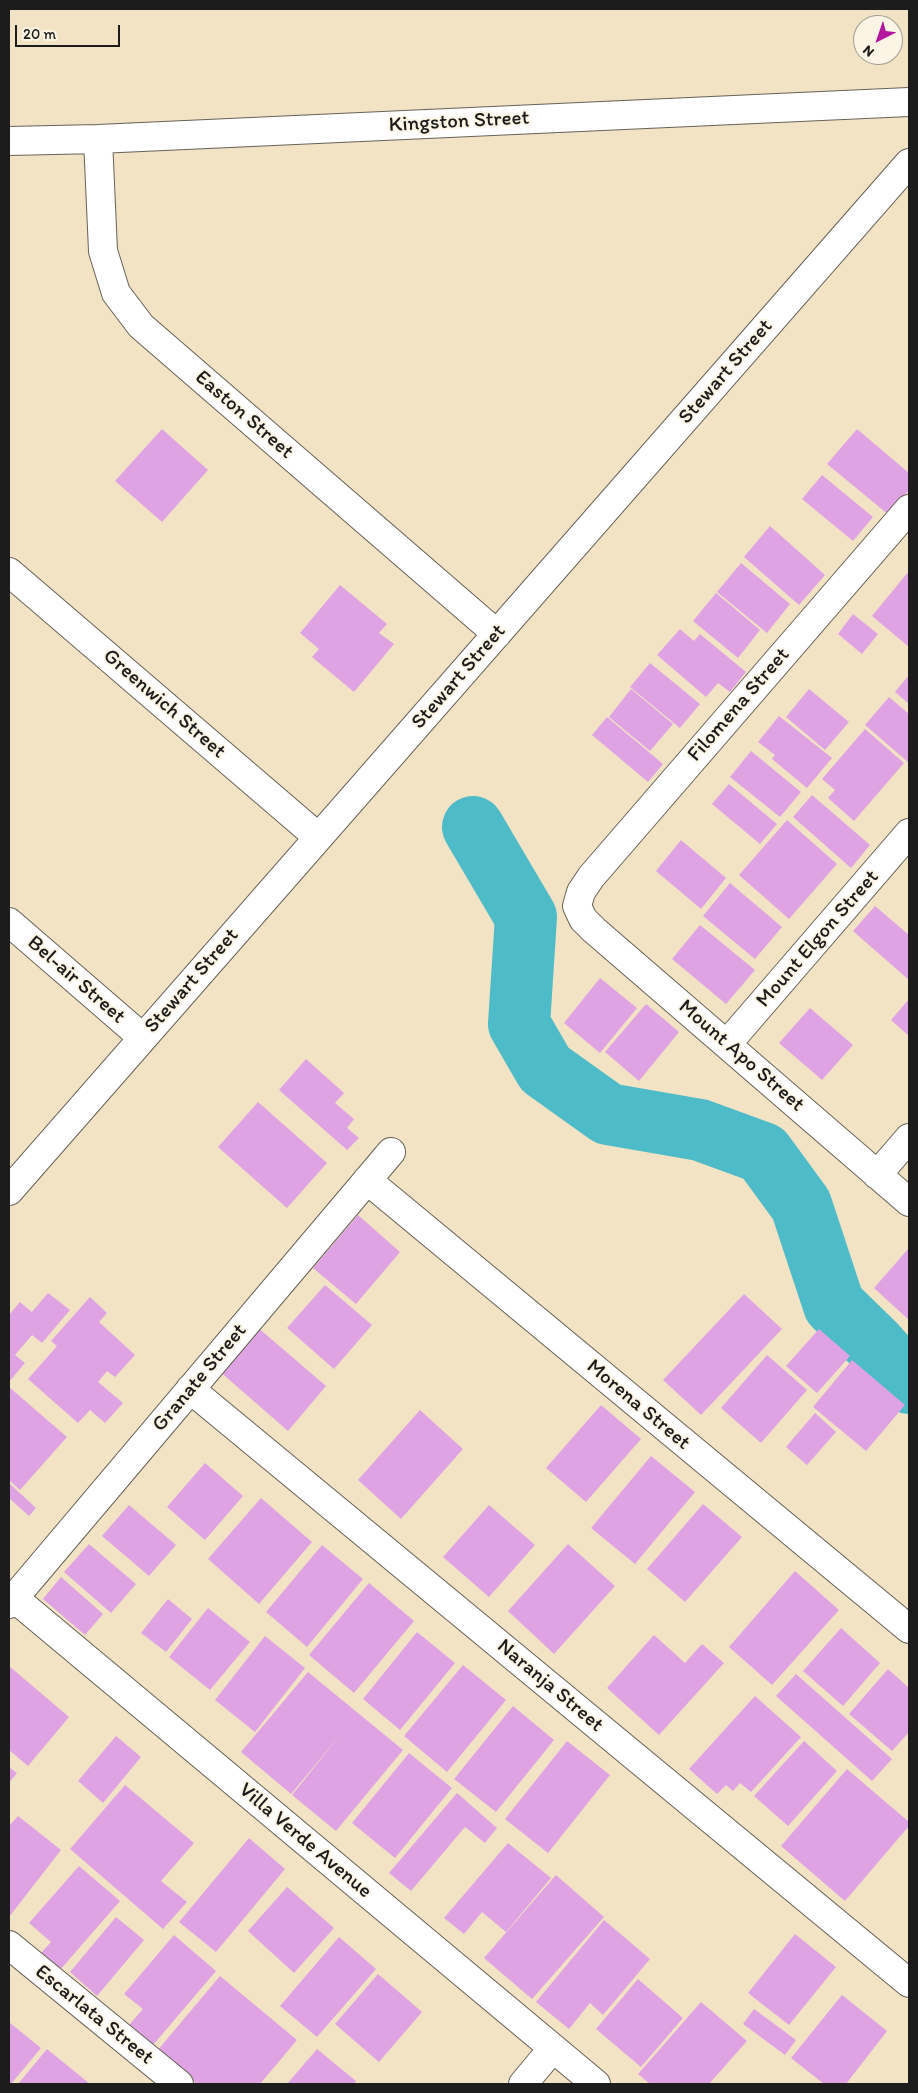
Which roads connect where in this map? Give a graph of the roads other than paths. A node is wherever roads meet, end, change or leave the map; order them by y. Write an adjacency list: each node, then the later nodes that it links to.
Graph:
1 (909, 102): 2 (street, Kingston Street)
2 (98, 139): 3 (street, Kingston Street); 7 (street, Easton Street)
3 (9, 141)
4 (909, 163): 7 (street, Stewart Street)
5 (909, 509): 10 (street, Filomena Street)
6 (9, 572): 9 (street, Greenwich Street)
7 (497, 634): 9 (street, Stewart Street)
8 (909, 833): 13 (street, Mount Elgon Street)
9 (318, 837): 12 (street, Stewart Street)
10 (577, 906): 13 (street, Mount Apo Street)
11 (9, 922): 12 (street, Bel-air Street)
12 (142, 1038): 18 (street, Stewart Street)
13 (727, 1044): 16 (street, Mount Apo Street)
14 (909, 1138): 16 (street)
15 (391, 1152): 17 (street, Granate Street)
16 (877, 1175): 19 (street, Mount Apo Street)
17 (367, 1180): 20 (street, Granate Street); 22 (street, Morena Street)
18 (9, 1191)
19 (909, 1202)
20 (190, 1389): 21 (street, Granate Street); 24 (street, Naranja Street)
21 (11, 1601): 25 (street, Villa Verde Avenue)
22 (909, 1629)
23 (9, 1945): 26 (street, Escarlata Street)
24 (909, 1983)
25 (553, 2048): 27 (street); 28 (street, Villa Verde Avenue)
26 (179, 2084)
27 (523, 2084)
28 (596, 2084)

